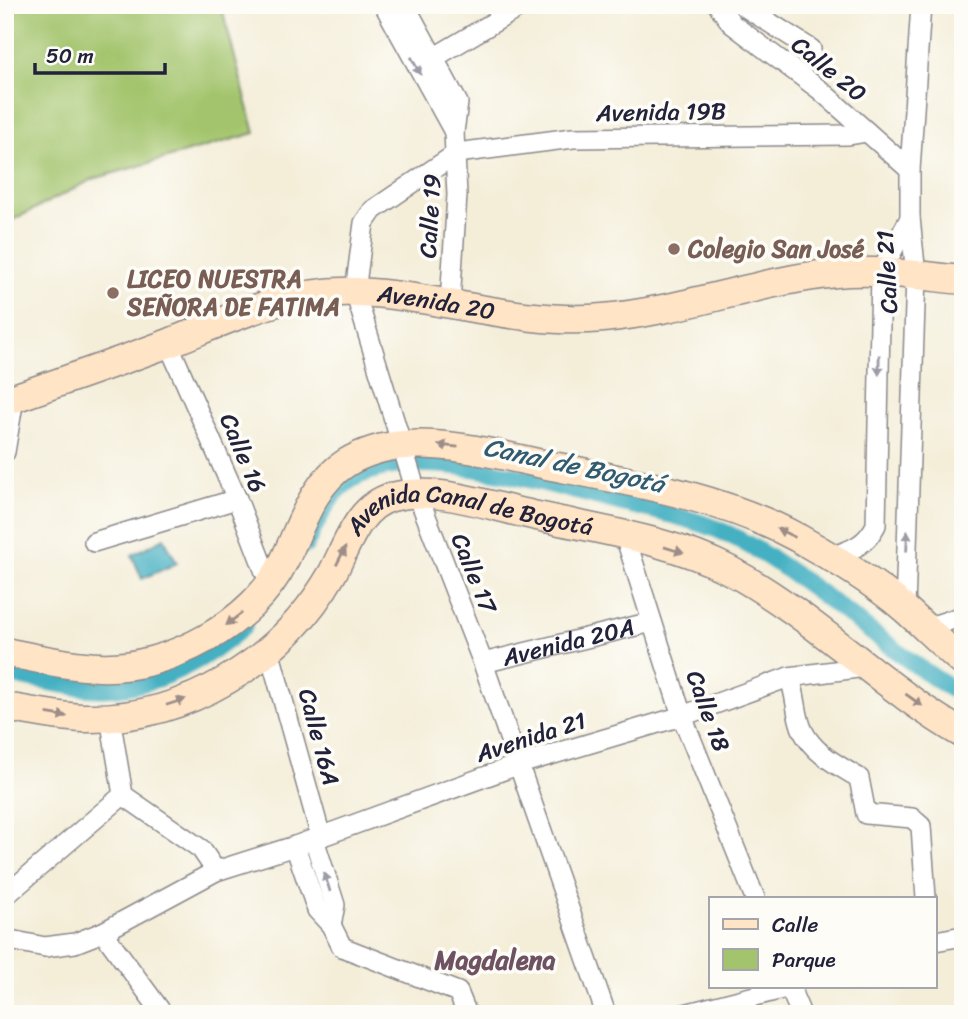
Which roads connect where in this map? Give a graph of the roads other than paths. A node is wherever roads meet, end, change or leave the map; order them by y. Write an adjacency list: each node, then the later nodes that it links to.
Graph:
1 (384, 5): 9 (street, Calle 19, one-way to 9)
2 (405, 5): 8 (street, Calle 19)
3 (523, 5): 8 (street)
4 (718, 5): 10 (street, Calle 20)
5 (742, 5): 7 (street)
6 (921, 5): 12 (street)
7 (811, 49)
8 (435, 57): 9 (street, Calle 19)
9 (454, 132): 11 (street, Calle 19)
10 (867, 132): 11 (street, Avenida 19B); 12 (street, Calle 20)
11 (457, 153): 17 (street, Calle 17); 18 (street, Calle 19)
12 (910, 170): 13 (street)
13 (910, 218): 14 (street, Calle 21); 15 (street, Calle 21)
14 (881, 272): 15 (main road); 18 (main road, Avenida 20); 19 (street, Calle 21)
15 (916, 275): 16 (main road); 20 (street, Calle 21)
16 (963, 280)
17 (355, 292): 18 (main road, Avenida 20); 21 (main road, Avenida 20); 23 (street, Calle 17)
18 (450, 303)
19 (880, 321): 20 (street); 29 (street, Calle 21, one-way to 29)
20 (914, 322): 31 (street, Calle 21, one-way to 20)
21 (168, 343): 22 (main road, Avenida 20); 26 (street, Calle 16)
22 (10, 399): 24 (street)
23 (403, 449): 25 (street, Calle 17); 29 (main road, one-way to 23); 30 (main road)
24 (5, 452)
25 (416, 491): 27 (main road, Avenida Canal de Bogotá); 35 (main road, Avenida Canal de Bogotá, one-way to 25); 38 (street, Calle 17)
26 (237, 499): 28 (street); 30 (street, Calle 16)
27 (625, 536): 33 (street, Calle 18); 39 (main road, Avenida Canal de Bogotá, one-way to 39)
28 (94, 542)
29 (831, 557): 31 (main road)
30 (270, 584): 36 (main road, one-way to 36)
31 (905, 609): 34 (main road)
32 (963, 616): 34 (street)
33 (652, 622): 38 (street, Avenida 20A); 42 (street, Calle 18)
34 (926, 628): 37 (main road)
35 (269, 650): 43 (main road, Avenida Canal de Bogotá, one-way to 35); 47 (street, Calle 16A)
36 (5, 652)
37 (963, 662)
38 (483, 663): 45 (street, Calle 17)
39 (866, 667): 40 (street, Avenida 21); 44 (main road, Avenida Canal de Bogotá, one-way to 44)
40 (789, 677): 42 (street, Avenida 21); 52 (street)
41 (5, 707): 43 (main road, Avenida Canal de Bogotá, one-way to 43)
42 (682, 716): 45 (street, Avenida 21); 51 (street, Calle 18)
43 (110, 717): 46 (street)
44 (963, 734)
45 (520, 764): 47 (street, Avenida 21); 63 (street, Calle 17)
46 (123, 795): 49 (street); 50 (street)
47 (317, 838): 48 (street, Avenida 21); 53 (street, Calle 16A, one-way to 47)
48 (295, 846): 49 (street, Avenida 21); 53 (street)
49 (216, 871): 54 (street, Avenida 21)
50 (5, 896)
51 (755, 897)
52 (926, 897)
53 (331, 925): 62 (street)
54 (103, 932): 56 (street, Avenida 21); 61 (street)
55 (963, 936): 57 (street)
56 (5, 939)
57 (936, 939)
58 (784, 988): 60 (street)
59 (792, 988): 64 (street)
60 (696, 1012)
61 (163, 1014)
62 (467, 1014)
63 (606, 1014)
64 (801, 1014)

